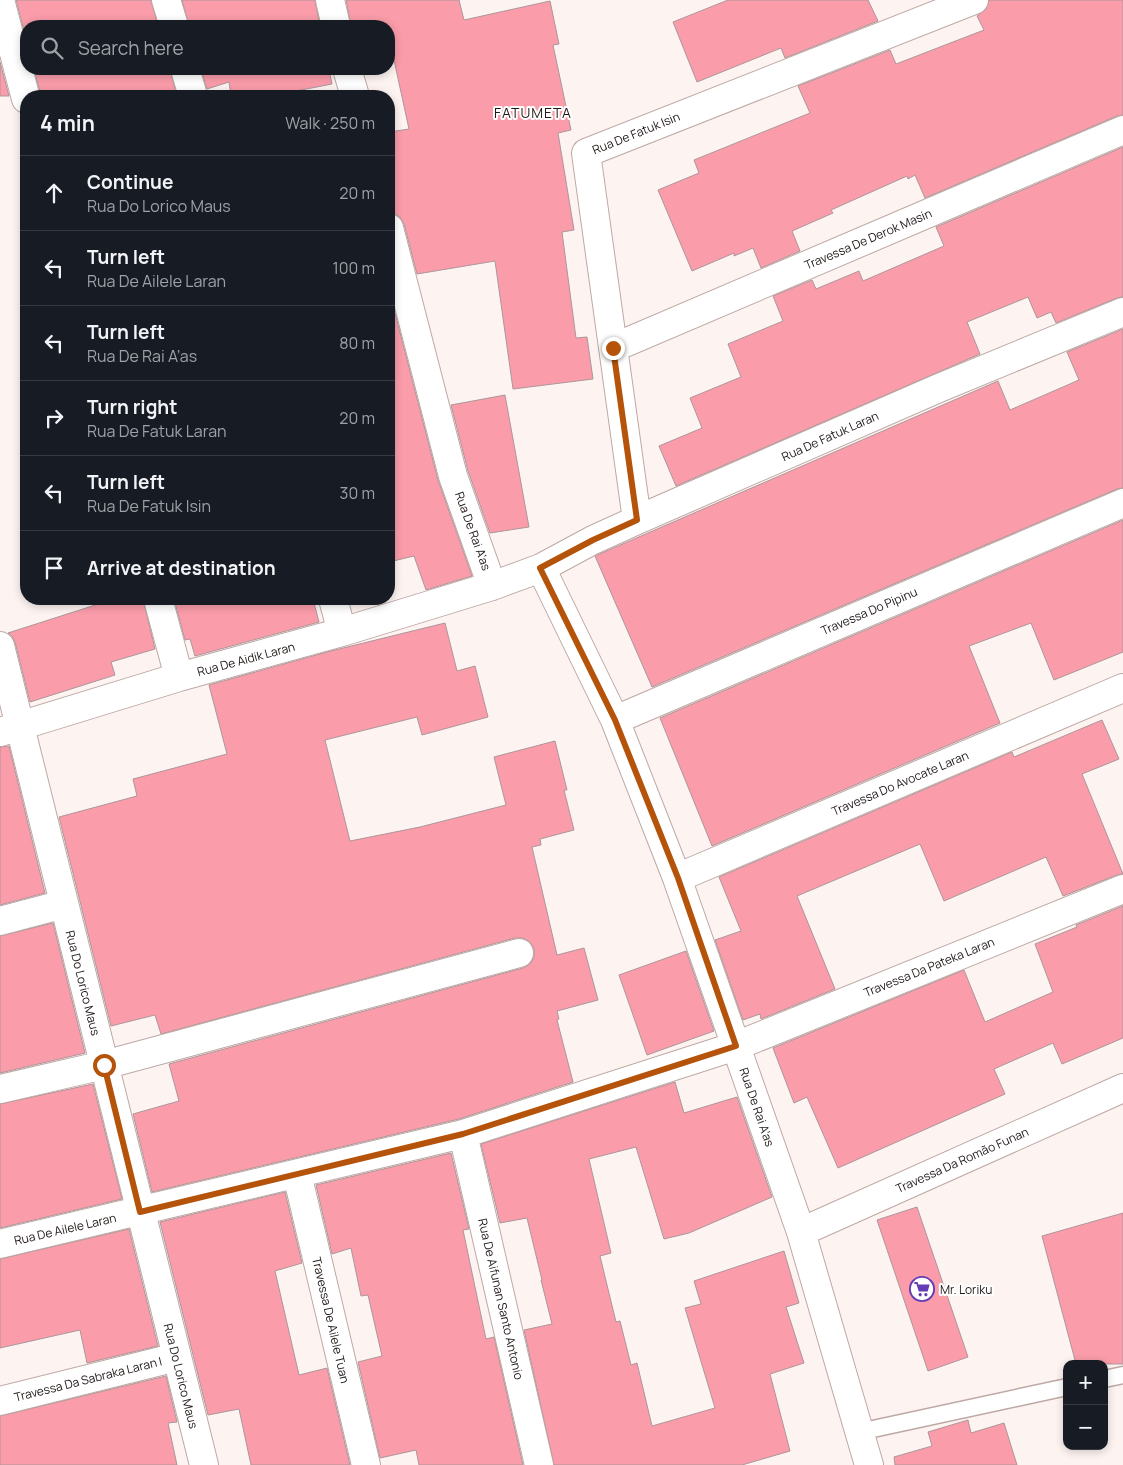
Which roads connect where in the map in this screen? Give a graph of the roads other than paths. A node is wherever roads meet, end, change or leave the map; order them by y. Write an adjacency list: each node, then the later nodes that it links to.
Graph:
1 (0, 0): 9 (street)
2 (166, 0): 5 (street)
3 (330, 0): 6 (street)
4 (974, 0): 15 (street, Rua De Fatuk Isin)
5 (172, 20)
6 (335, 20)
7 (187, 75): 10 (street)
8 (350, 75): 11 (street)
9 (24, 90)
10 (191, 90)
11 (353, 90)
12 (1123, 130): 15 (street, Travessa De Derok Masin)
13 (395, 251): 19 (street, Rua De Rai A’as)
14 (1123, 312): 17 (street, Rua De Fatuk Laran)
15 (613, 348): 17 (street, Rua De Fatuk Isin)
16 (1123, 503): 26 (street, Travessa Do Pipinu)
17 (637, 520): 18 (street, Rua De Fatuk Laran)
18 (540, 568): 19 (street, Rua De Rai A’as); 26 (street, Rua De Rai A’as)
19 (492, 586): 22 (street, Rua De Aidik Laran)
20 (160, 605): 24 (street)
21 (335, 605): 22 (street)
22 (342, 632): 24 (street, Rua De Aidik Laran)
23 (0, 646): 27 (street, Rua Do Lorico Maus)
24 (179, 677): 27 (street, Rua De Aidik Laran)
25 (1123, 688): 28 (street, Travessa Do Avocate Laran)
26 (615, 720): 28 (street, Rua De Rai A’as)
27 (10, 729): 30 (street, Rua Do Lorico Maus)
28 (678, 878): 33 (street, Rua De Rai A’as)
29 (1123, 889): 33 (street, Travessa Da Pateka Laran)
30 (64, 904): 31 (street); 34 (street, Rua Do Lorico Maus)
31 (0, 921)
32 (519, 953): 34 (street)
33 (736, 1046): 37 (street, Rua De Ailele Laran); 40 (street, Rua De Rai A’as)
34 (104, 1065): 36 (street); 39 (street, Rua Do Lorico Maus)
35 (1123, 1088): 40 (street, Travessa Da Romão Funan)
36 (0, 1089)
37 (463, 1134): 38 (street, Rua De Ailele Laran); 50 (street, Rua De Aifunan Santo Antonio)
38 (297, 1174): 39 (street, Rua De Ailele Laran); 49 (street, Travessa De Ailele Tuan)
39 (140, 1212): 41 (street, Rua De Ailele Laran); 42 (street, Rua Do Lorico Maus)
40 (801, 1232): 47 (street, Rua De Rai A’as)
41 (0, 1244)
42 (177, 1357): 46 (street, Travessa Da Sabraka Laran I); 48 (street, Rua Do Lorico Maus)
43 (1123, 1375): 44 (lane)
44 (1108, 1378)
45 (1063, 1388): 47 (lane)
46 (0, 1401)
47 (859, 1432): 51 (street, Rua De Rai A’as)
48 (204, 1465)
49 (366, 1465)
50 (539, 1465)
51 (869, 1465)

